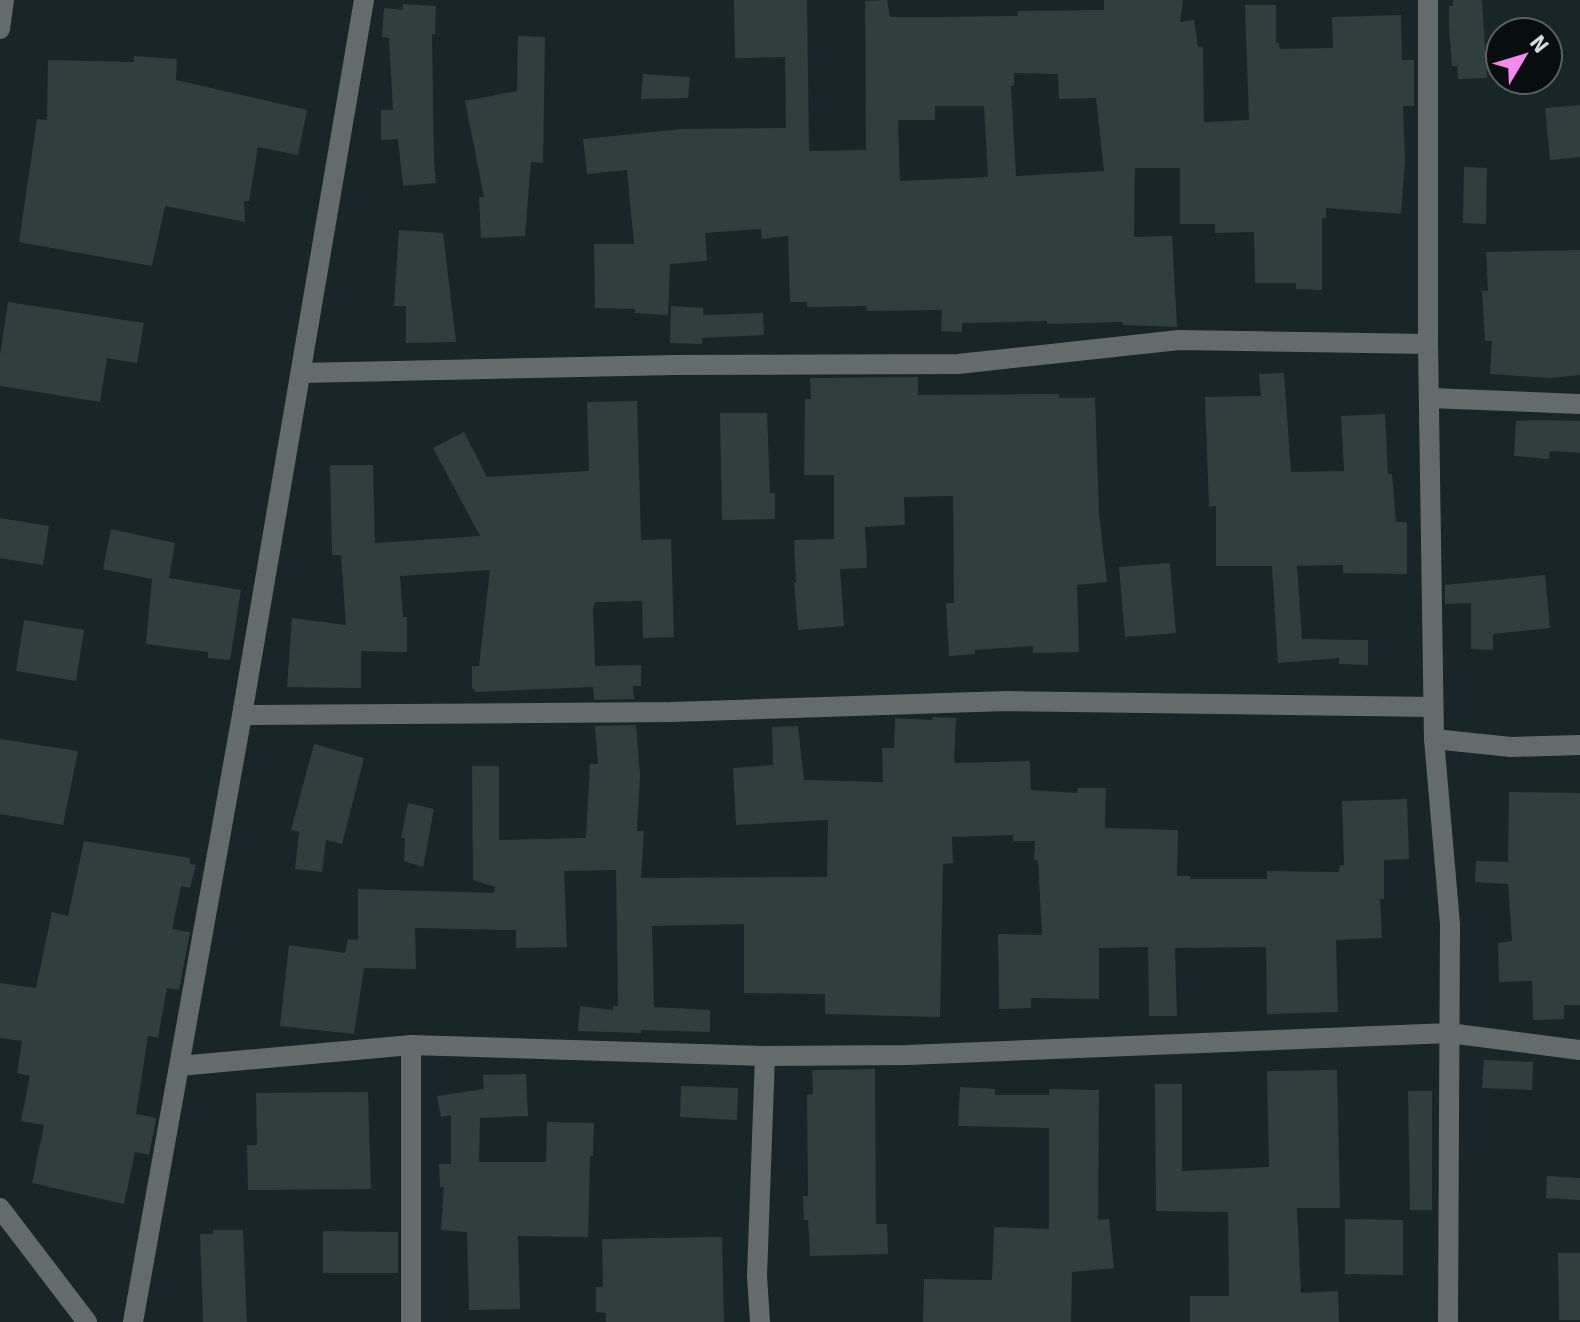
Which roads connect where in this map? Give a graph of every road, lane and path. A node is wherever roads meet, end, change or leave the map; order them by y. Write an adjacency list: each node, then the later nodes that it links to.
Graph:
1 (4, 0): 4 (street)
2 (364, 0): 6 (street)
3 (1428, 0): 5 (street)
4 (0, 29)
5 (1428, 344): 6 (street); 7 (street)
6 (301, 373): 10 (street)
7 (1430, 398): 8 (street); 9 (street)
8 (1580, 404)
9 (1433, 707): 10 (street); 11 (street)
10 (242, 715): 17 (street)
11 (1434, 739): 12 (street); 13 (street)
12 (1580, 745)
13 (1449, 1033): 15 (street); 16 (street); 23 (street)
14 (411, 1045): 16 (street); 17 (street); 21 (street)
15 (1580, 1050)
16 (765, 1056): 22 (street)
17 (179, 1066): 20 (street)
18 (0, 1208): 19 (street)
19 (87, 1322)
20 (133, 1322)
21 (411, 1322)
22 (760, 1322)
23 (1448, 1322)

